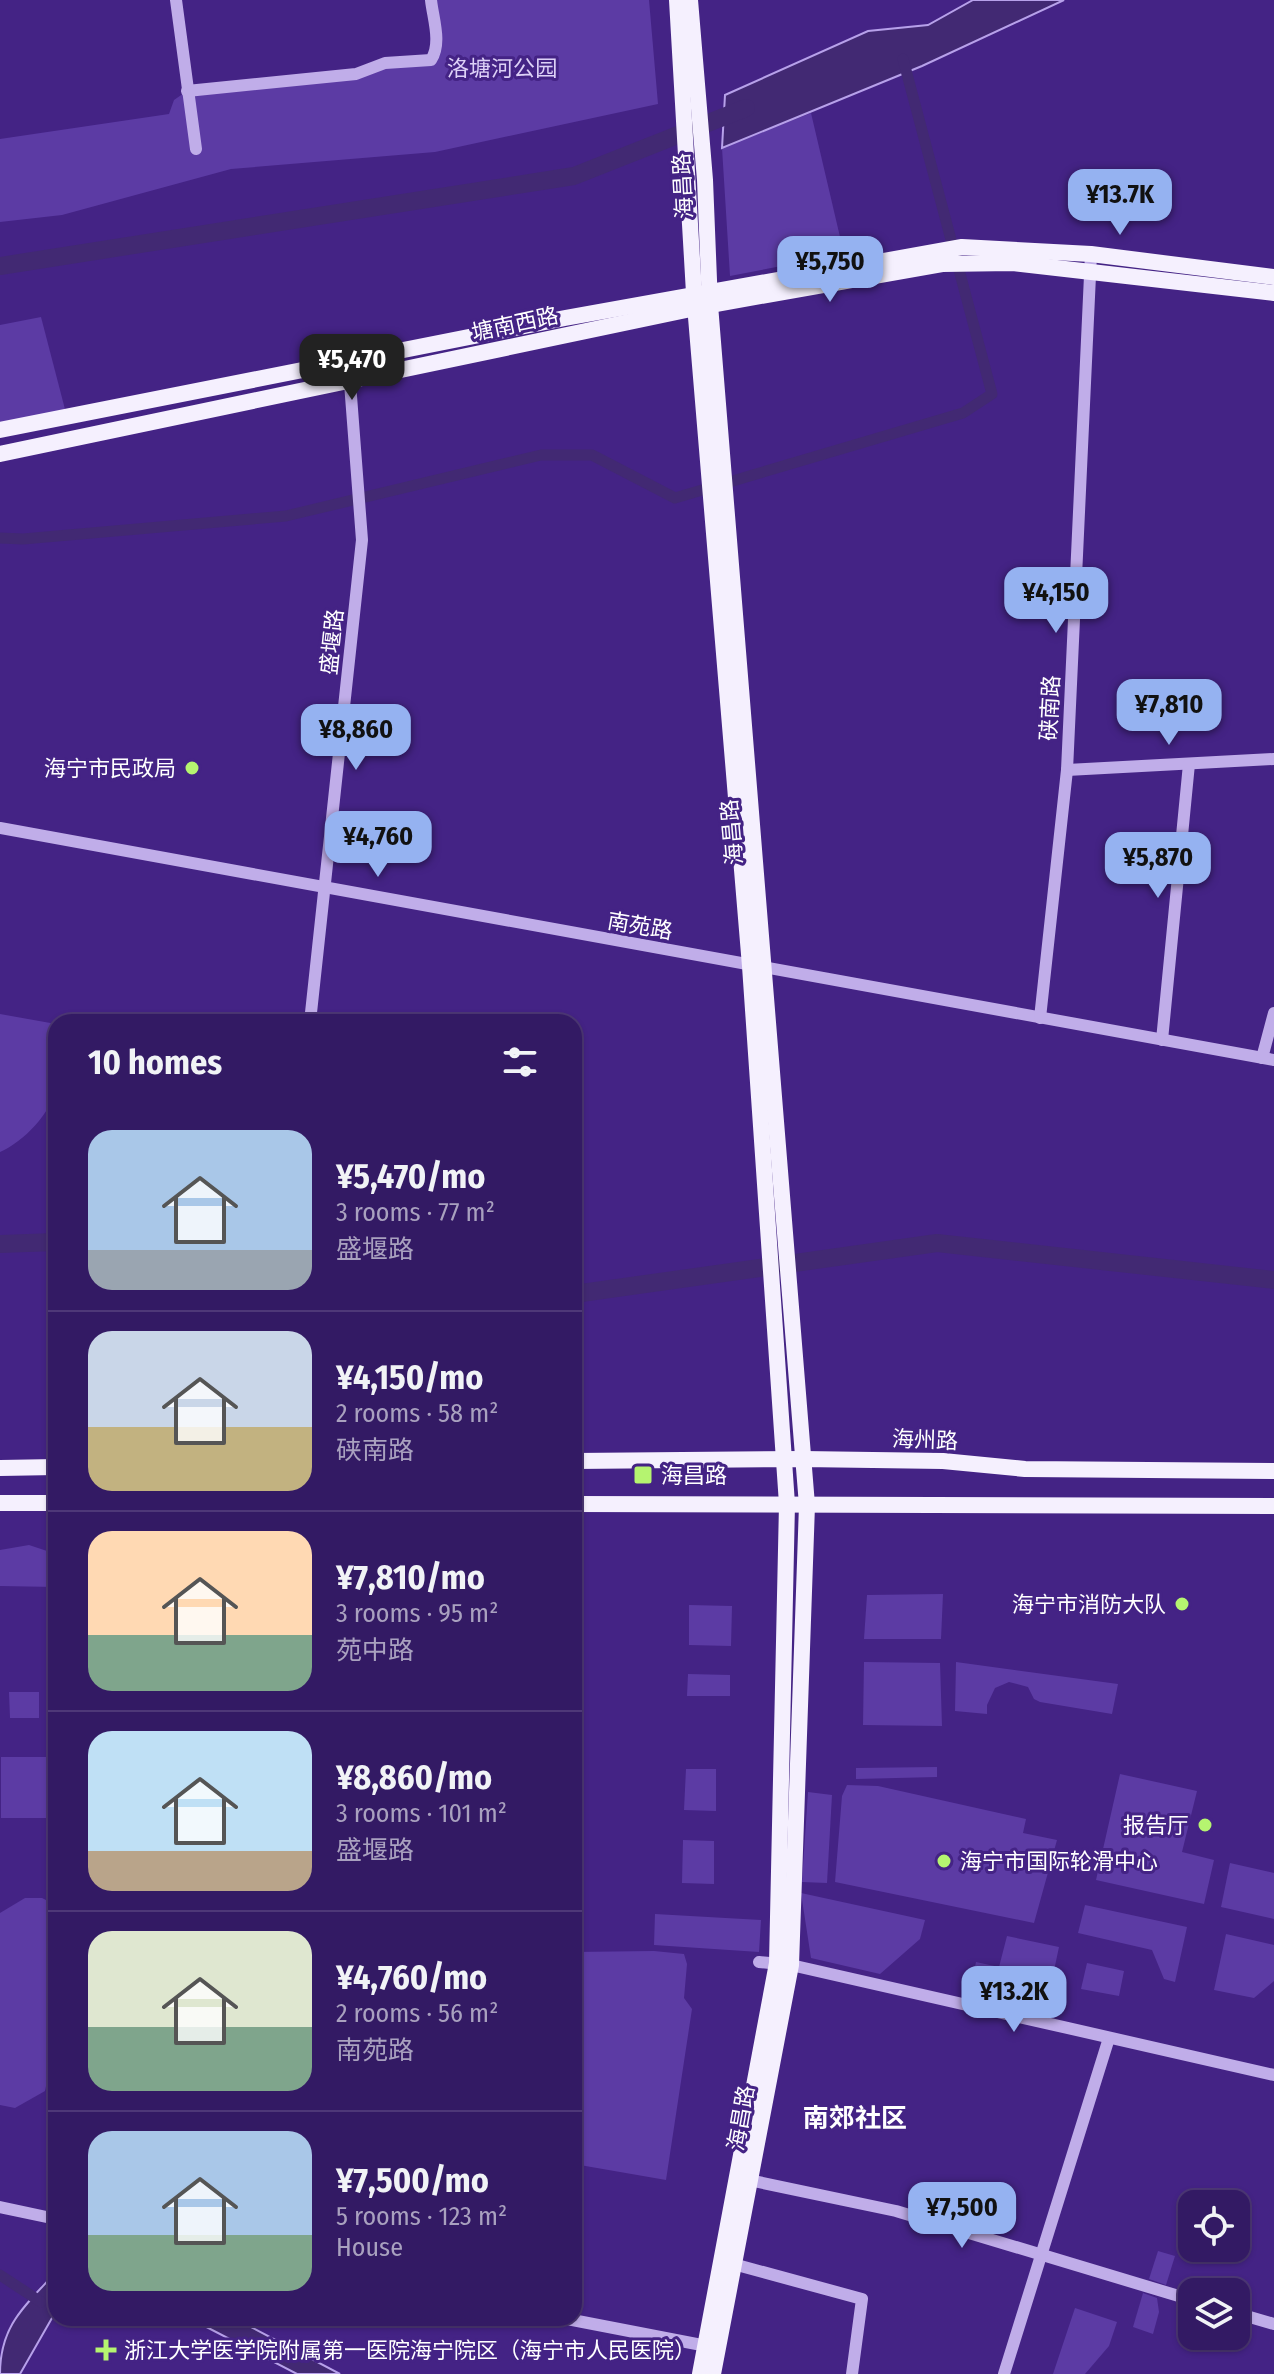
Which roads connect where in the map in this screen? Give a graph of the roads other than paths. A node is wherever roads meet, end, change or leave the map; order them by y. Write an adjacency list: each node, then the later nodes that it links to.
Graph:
1 (176, 0): 6 (street)
2 (431, 0): 6 (street)
3 (677, 0): 5 (main road, 海昌路)
4 (690, 0): 5 (main road, 海昌路)
5 (688, 62): 12 (main road, 海昌路); 12 (main road, 海昌路)
6 (187, 91): 7 (street)
7 (196, 149)
8 (936, 258): 9 (main road); 9 (main road); 12 (main road)
9 (1090, 262): 10 (main road); 11 (main road); 19 (street, 硖南路)
10 (1274, 277)
11 (1274, 293)
12 (703, 300): 13 (main road, 塘南西路); 14 (main road, 塘南西路); 22 (main road, 海昌路)
13 (345, 362): 14 (street, 盛堰路); 15 (main road, 塘南西路)
14 (350, 383): 16 (main road, 塘南西路); 21 (street, 盛堰路)
15 (0, 430)
16 (0, 454)
17 (1274, 759): 18 (street)
18 (1189, 764): 19 (street); 26 (street)
19 (1067, 770): 25 (street, 硖南路)
20 (0, 828): 21 (street, 南苑路)
21 (326, 888): 22 (street, 南苑路); 24 (street, 盛堰路)
22 (758, 967): 25 (street, 南苑路); 28 (main road, 海昌路)
23 (1274, 1013): 27 (street)
24 (311, 1014)
25 (1040, 1018): 26 (street, 南苑路)
26 (1162, 1040): 27 (street, 南苑路)
27 (1268, 1059)
28 (783, 1304): 29 (main road, 海昌路); 30 (main road, 海昌路)
29 (784, 1459): 30 (main road, 海州路); 31 (main road, 海州路); 38 (main road, 海昌路)
30 (803, 1459): 34 (main road, 海州路); 39 (main road, 海昌路)
31 (582, 1461)
32 (48, 1467): 33 (main road)
33 (0, 1468)
34 (1274, 1471)
35 (0, 1503): 36 (main road)
36 (48, 1503)
37 (582, 1504): 38 (main road)
38 (787, 1504): 39 (main road); 42 (main road, 海昌路)
39 (807, 1505): 40 (main road); 42 (main road, 海昌路)
40 (1274, 1506)
41 (759, 1962): 42 (street)
42 (784, 1964): 43 (street); 45 (main road, 海昌路)
43 (1109, 2038): 44 (street); 48 (street)
44 (1274, 2075)
45 (744, 2179): 48 (street); 49 (main road, 海昌路); 54 (main road, 海昌路)
46 (0, 2207): 47 (street)
47 (48, 2217)
48 (1042, 2255): 50 (street); 58 (street)
49 (737, 2265): 54 (main road, 海昌路); 57 (street)
50 (1178, 2296)
51 (1250, 2317): 53 (street)
52 (582, 2322): 54 (street)
53 (1274, 2324)
54 (713, 2347): 55 (main road, 海昌路); 56 (main road, 海昌路)
55 (700, 2374)
56 (713, 2374)
57 (852, 2374)
58 (1004, 2374)

